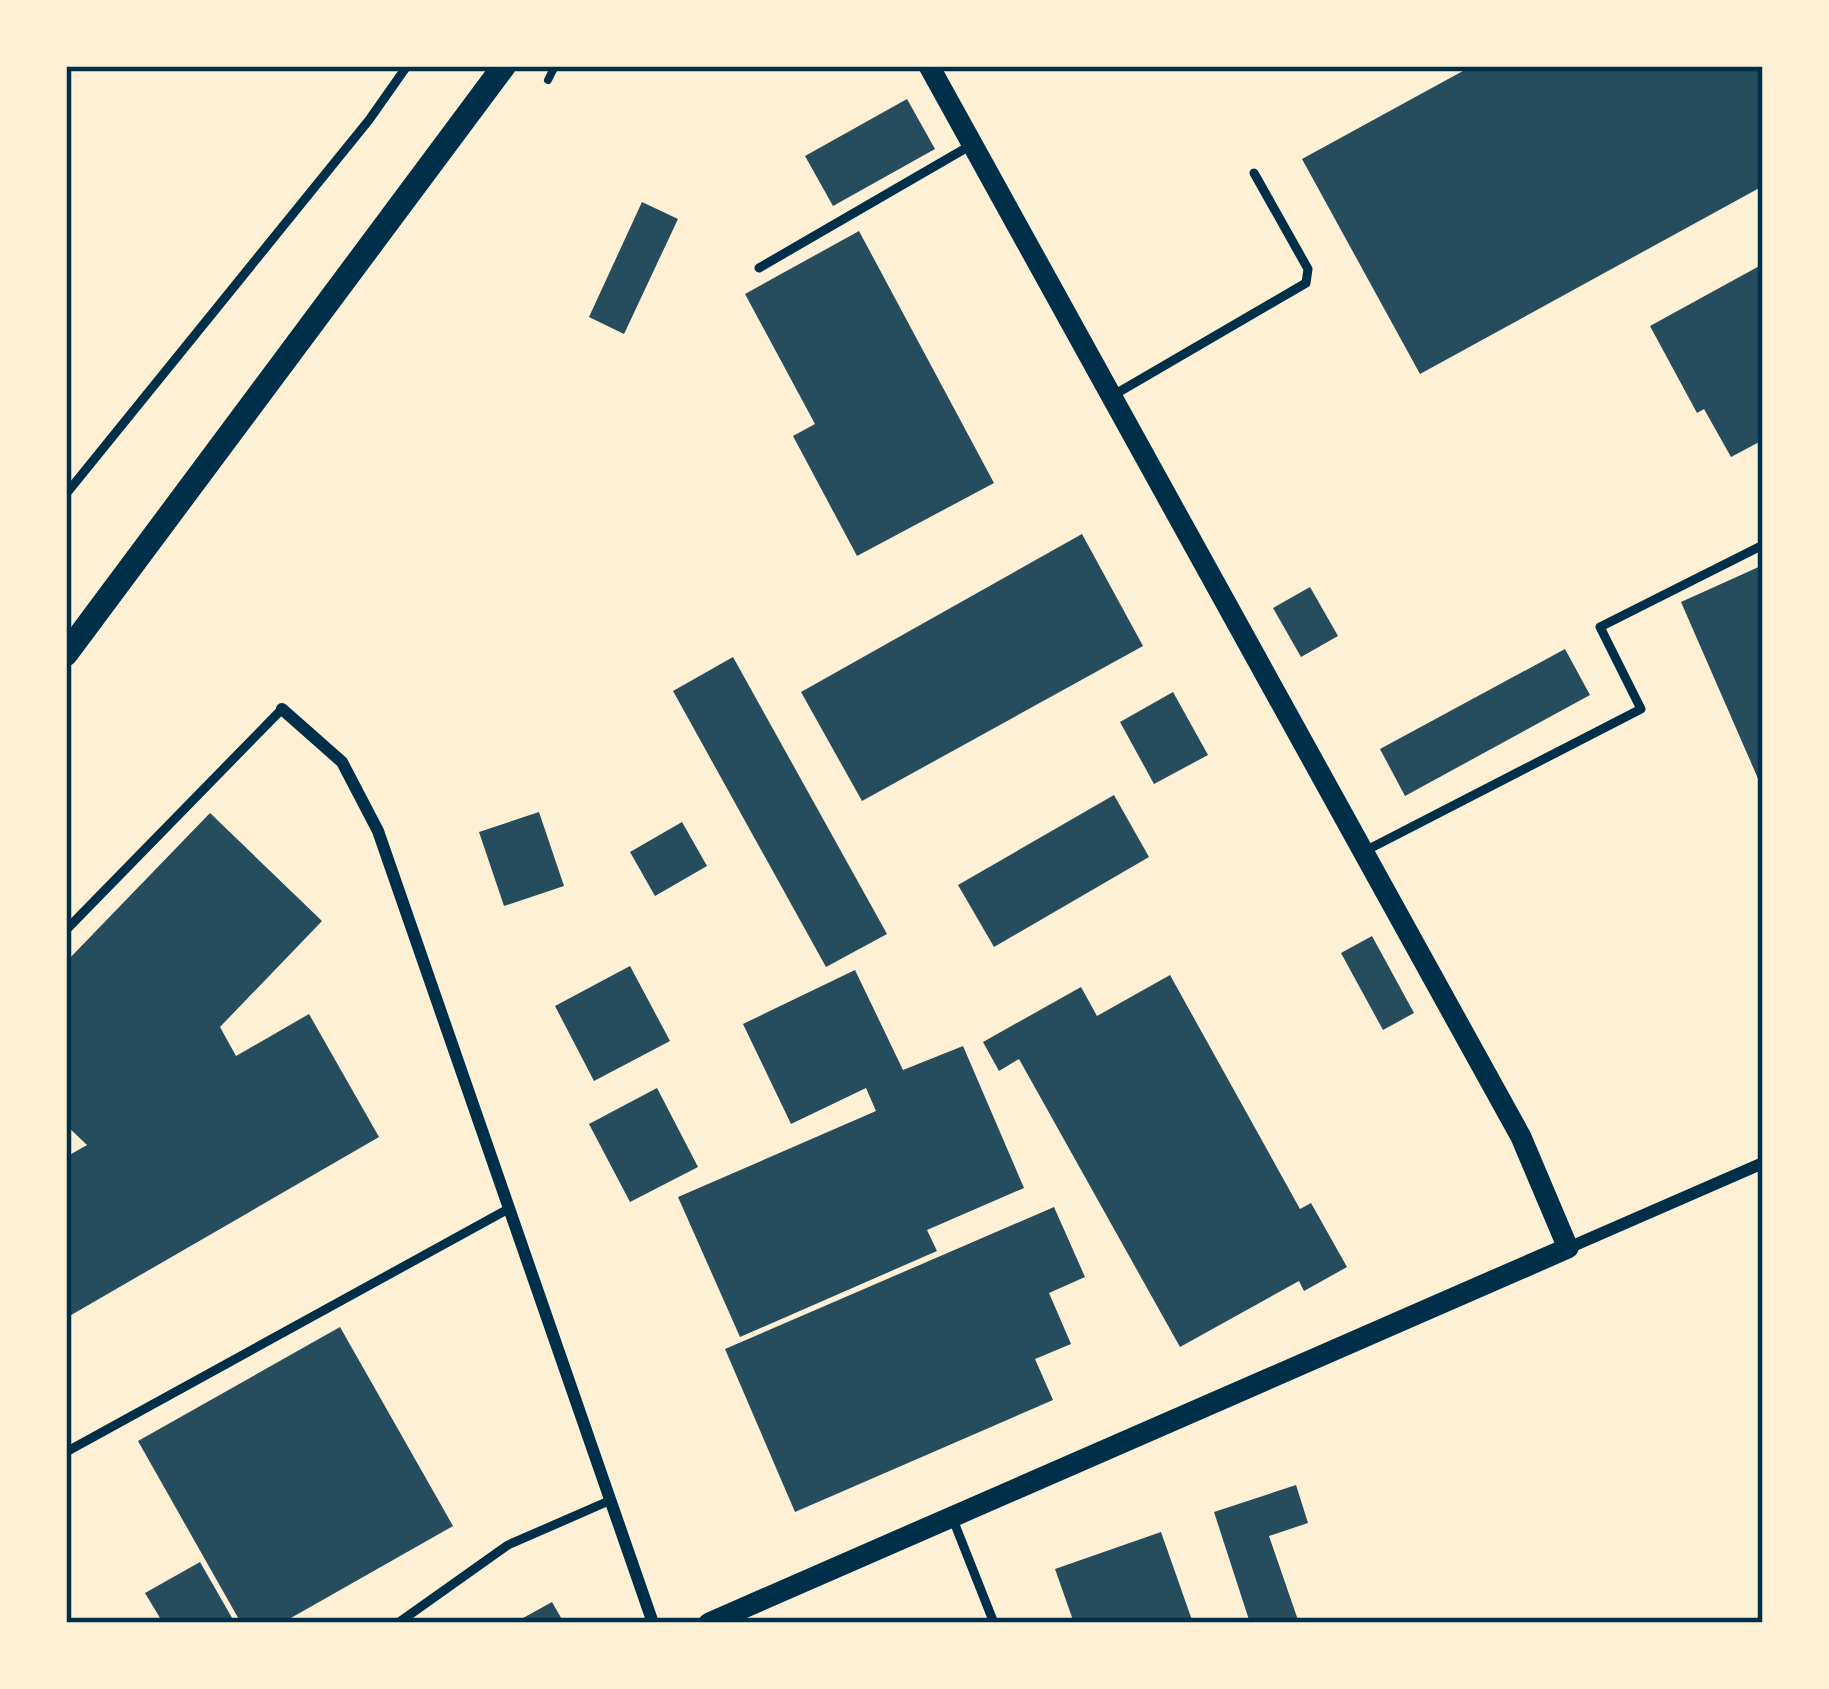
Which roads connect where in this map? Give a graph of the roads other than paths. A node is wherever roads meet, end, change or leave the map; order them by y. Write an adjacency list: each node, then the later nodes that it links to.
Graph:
1 (407, 66): 10 (lane)
2 (490, 66): 5 (main road)
3 (504, 66): 5 (main road)
4 (929, 66): 6 (street)
5 (461, 116): 12 (main road)
6 (973, 144): 8 (lane); 9 (street)
7 (1254, 173): 9 (lane)
8 (758, 268)
9 (1112, 395): 14 (street)
10 (66, 494)
11 (1763, 545): 14 (lane)
12 (66, 654)
13 (281, 710): 15 (lane); 17 (street)
14 (1364, 851): 18 (street)
15 (66, 929)
16 (1763, 1163): 18 (street)
17 (510, 1208): 19 (lane); 20 (street)
18 (1568, 1248): 21 (street)
19 (66, 1452)
20 (611, 1500): 22 (lane); 23 (street)
21 (952, 1517): 24 (street); 25 (lane)
22 (398, 1623)
23 (653, 1623)
24 (709, 1623)
25 (994, 1623)

